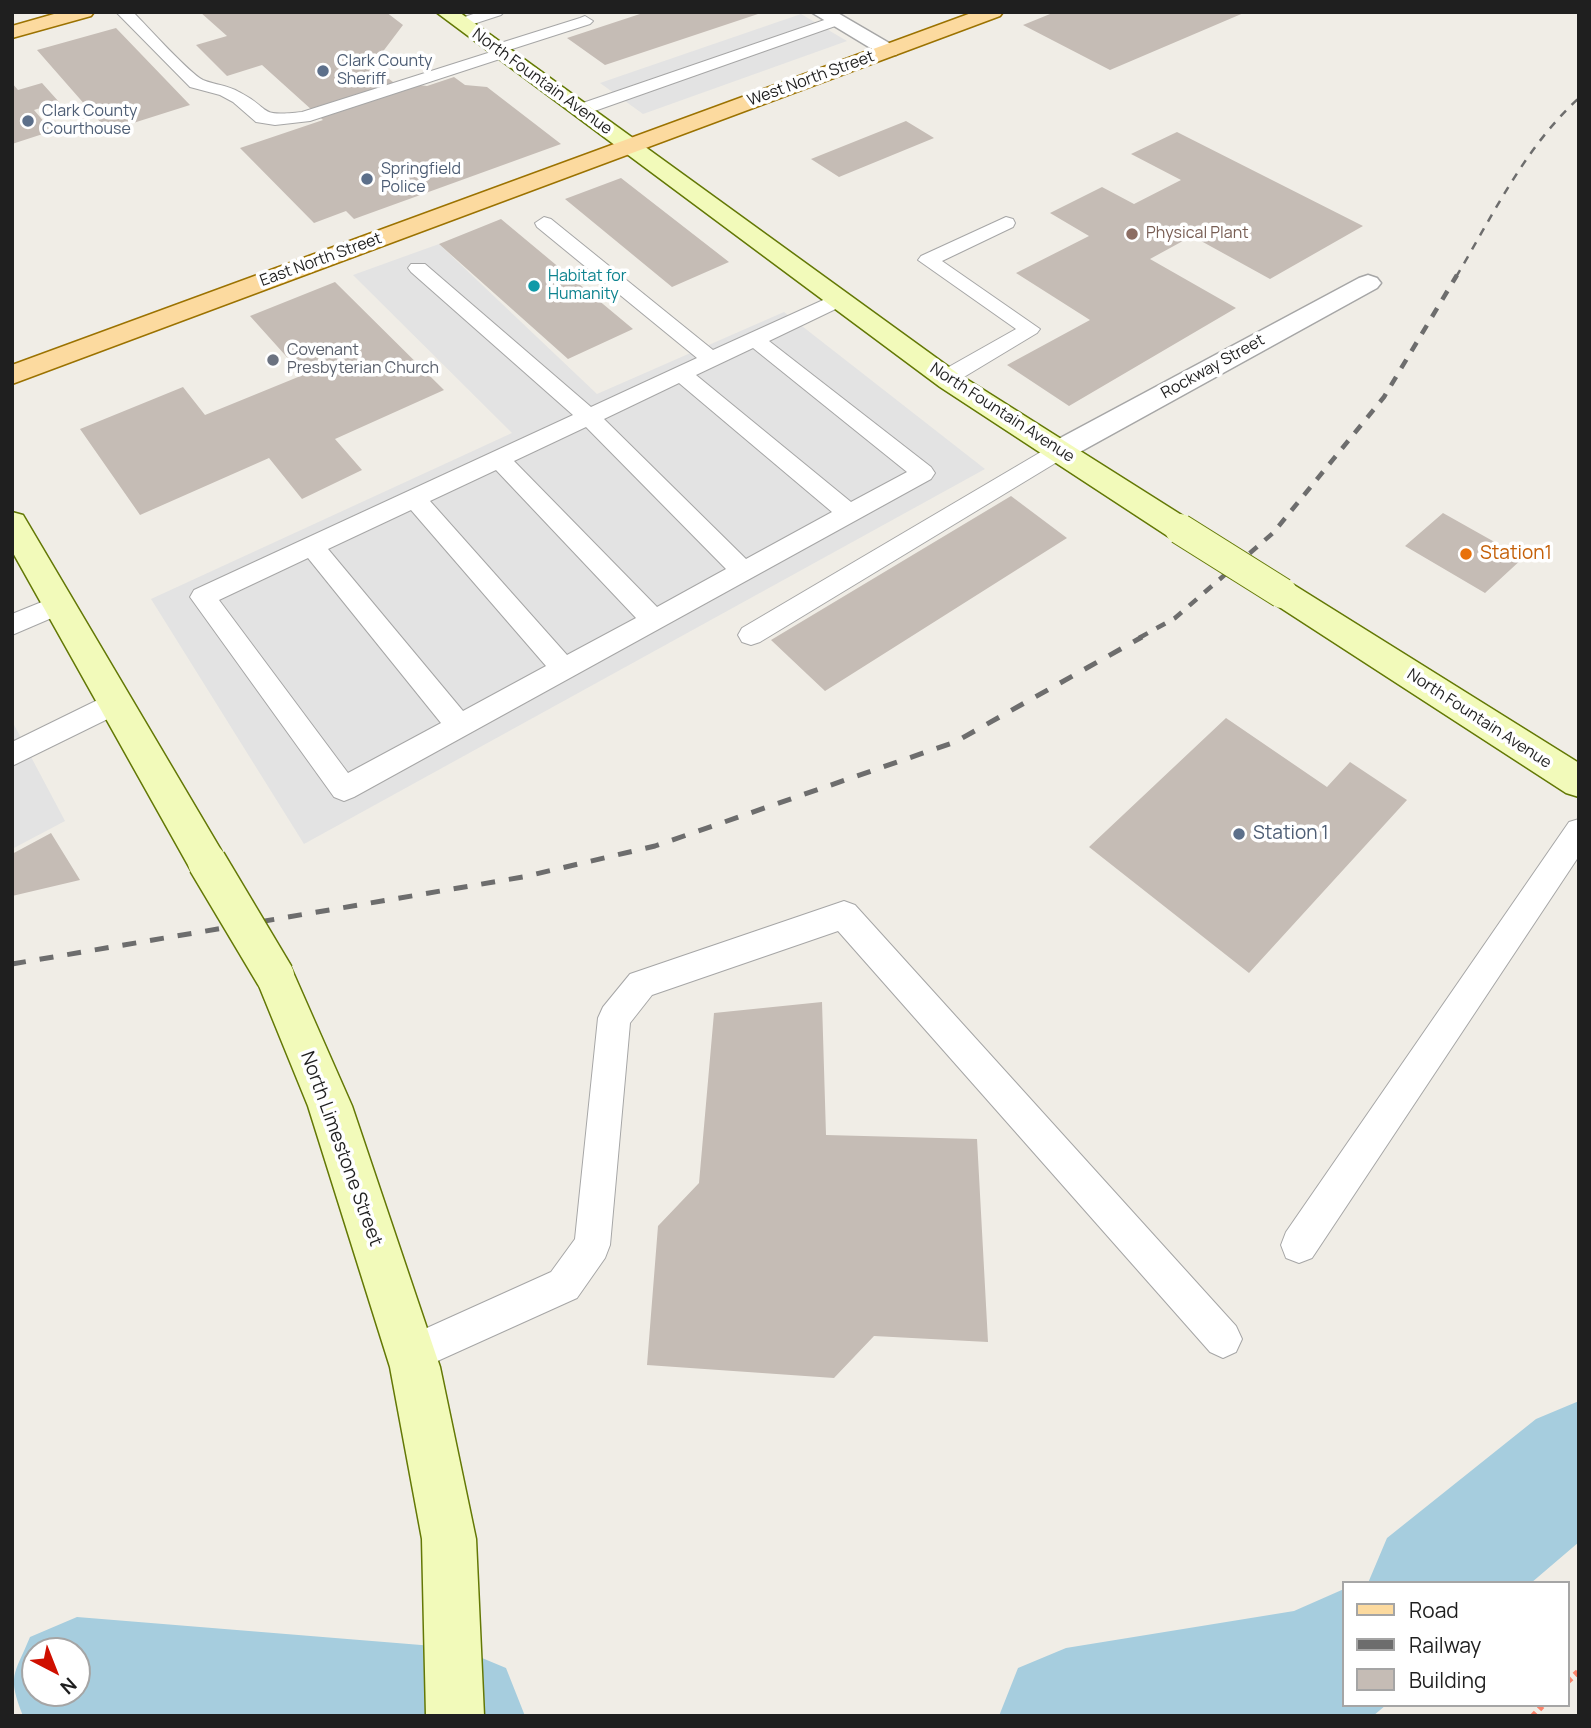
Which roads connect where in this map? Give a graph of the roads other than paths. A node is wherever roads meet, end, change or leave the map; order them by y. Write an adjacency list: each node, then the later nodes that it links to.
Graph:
1 (84, 12): 8 (main road)
2 (124, 12): 9 (lane)
3 (496, 12): 6 (lane)
4 (993, 12): 10 (main road, West North Street)
5 (828, 17): 10 (street); 11 (lane)
6 (454, 18): 9 (street, North Fountain Avenue)
7 (585, 21): 9 (lane)
8 (12, 32)
9 (500, 51): 11 (street, North Fountain Avenue)
10 (888, 51): 12 (main road, West North Street)
11 (580, 110): 12 (street, North Fountain Avenue)
12 (630, 146): 17 (street, North Fountain Avenue); 21 (main road, East North Street)
13 (544, 223): 19 (lane)
14 (1006, 223): 22 (lane)
15 (418, 268): 23 (lane)
16 (1368, 283): 24 (street, Rockway Street)
17 (839, 300): 18 (lane); 22 (street, North Fountain Avenue)
18 (755, 340): 19 (lane); 27 (lane)
19 (712, 360): 20 (lane)
20 (681, 374): 23 (lane); 27 (lane)
21 (12, 375)
22 (946, 377): 24 (street, North Fountain Avenue)
23 (589, 417): 25 (lane); 30 (lane)
24 (1059, 450): 34 (lane); 39 (street, North Fountain Avenue, bridge)
25 (499, 459): 26 (lane); 32 (lane)
26 (415, 499): 29 (lane); 35 (lane)
27 (849, 513): 30 (lane)
28 (12, 523): 31 (street, North Limestone Street)
29 (312, 546): 37 (lane); 37 (lane)
30 (743, 571): 32 (lane)
31 (59, 604): 33 (lane); 36 (street, North Limestone Street)
32 (654, 620): 35 (lane)
33 (12, 625)
34 (751, 635)
35 (564, 669): 37 (lane)
36 (116, 702): 38 (lane); 43 (street, North Limestone Street, bridge)
37 (459, 726)
38 (12, 755)
39 (1579, 782)
40 (1579, 831): 41 (lane)
41 (1299, 1245)
42 (1223, 1339): 43 (lane)
43 (413, 1361): 44 (street, North Limestone Street)
44 (455, 1716)

